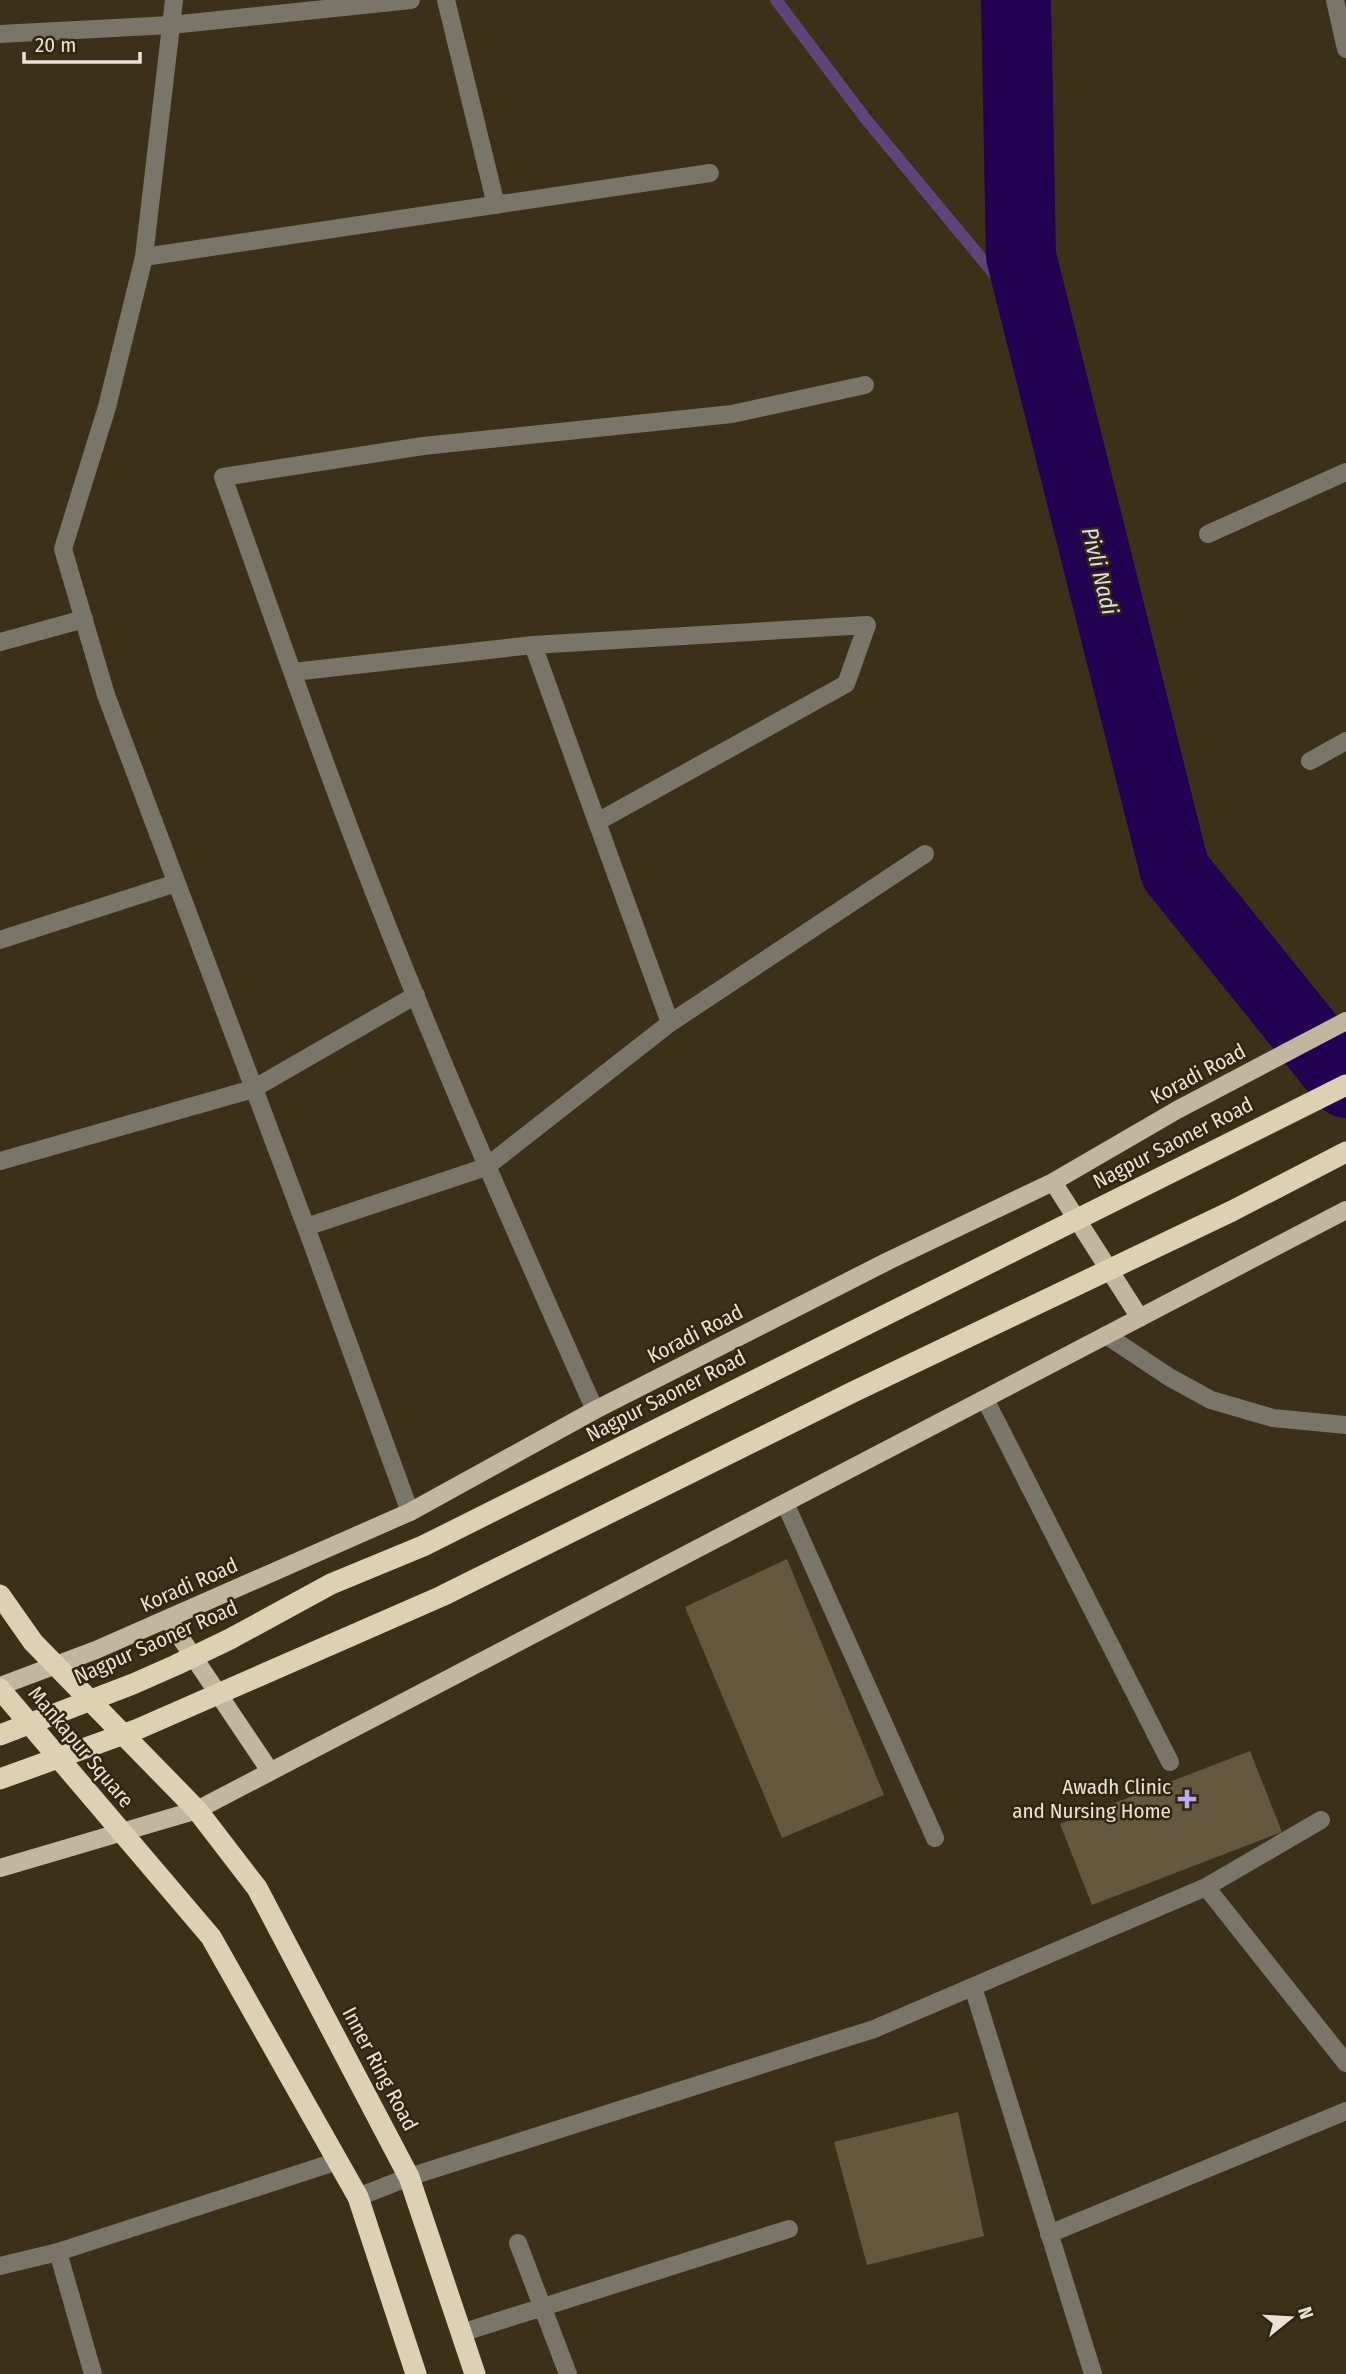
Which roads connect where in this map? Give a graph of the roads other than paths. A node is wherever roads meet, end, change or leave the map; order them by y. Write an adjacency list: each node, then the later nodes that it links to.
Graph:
1 (174, 0): 5 (street)
2 (411, 0): 5 (street)
3 (446, 0): 9 (street)
4 (1335, 0): 7 (street)
5 (171, 25): 6 (street); 10 (street)
6 (0, 34)
7 (1346, 49)
8 (710, 173): 9 (street)
9 (496, 205): 10 (street)
10 (144, 257): 14 (street)
11 (865, 384): 17 (street)
12 (1346, 472): 13 (street)
13 (1208, 534)
14 (84, 619): 15 (street); 22 (street)
15 (0, 642)
16 (533, 645): 17 (street); 20 (street); 20 (street)
17 (293, 672): 24 (street)
18 (1346, 741): 19 (street)
19 (1310, 761)
20 (597, 822): 26 (street)
21 (925, 854): 26 (street)
22 (176, 883): 23 (street); 28 (street)
23 (0, 940)
24 (416, 995): 28 (street); 31 (street)
25 (1346, 1021): 32 (main road, Koradi Road)
26 (670, 1023): 31 (street)
27 (1346, 1084): 46 (highway, Nagpur Saoner Road, bridge)
28 (253, 1089): 30 (street); 34 (street)
29 (1346, 1152): 49 (highway, bridge)
30 (0, 1161)
31 (486, 1167): 34 (street); 38 (street)
32 (1053, 1182): 35 (main road); 38 (main road, Koradi Road)
33 (1346, 1210): 35 (main road)
34 (306, 1227): 41 (street)
35 (1140, 1318): 36 (main road)
36 (1106, 1335): 37 (main road); 39 (street)
37 (985, 1399): 40 (main road); 47 (street)
38 (595, 1410): 41 (main road, Koradi Road)
39 (1346, 1425)
40 (785, 1503): 48 (main road); 53 (street)
41 (410, 1512): 43 (main road, Koradi Road)
42 (0, 1595): 44 (highway)
43 (168, 1619): 44 (main road, Koradi Road); 48 (main road)
44 (55, 1665): 45 (main road, Mankapur Square); 50 (highway, Mankapur Square)
45 (0, 1688): 52 (highway, Mankapur Square)
46 (0, 1735)
47 (1170, 1762)
48 (270, 1771): 50 (main road)
49 (0, 1779)
50 (197, 1810): 52 (main road, Mankapur Square); 60 (highway, Inner Ring Road)
51 (1321, 1820): 55 (street)
52 (122, 1833): 54 (main road); 59 (highway)
53 (935, 1838)
54 (0, 1868)
55 (1206, 1887): 56 (street); 57 (street)
56 (973, 1987): 60 (street); 63 (street)
57 (1346, 2063)
58 (1346, 2111): 63 (street)
59 (338, 2161): 61 (highway); 65 (street)
60 (409, 2177): 61 (street); 68 (highway, Inner Ring Road)
61 (358, 2197): 70 (highway)
62 (789, 2229): 67 (street)
63 (1049, 2234): 73 (street)
64 (518, 2243): 67 (street)
65 (58, 2252): 66 (street); 69 (street)
66 (0, 2266)
67 (542, 2308): 68 (street); 72 (street)
68 (461, 2333): 71 (highway, Inner Ring Road)
69 (93, 2374)
70 (416, 2374)
71 (475, 2374)
72 (568, 2374)
73 (1093, 2374)

